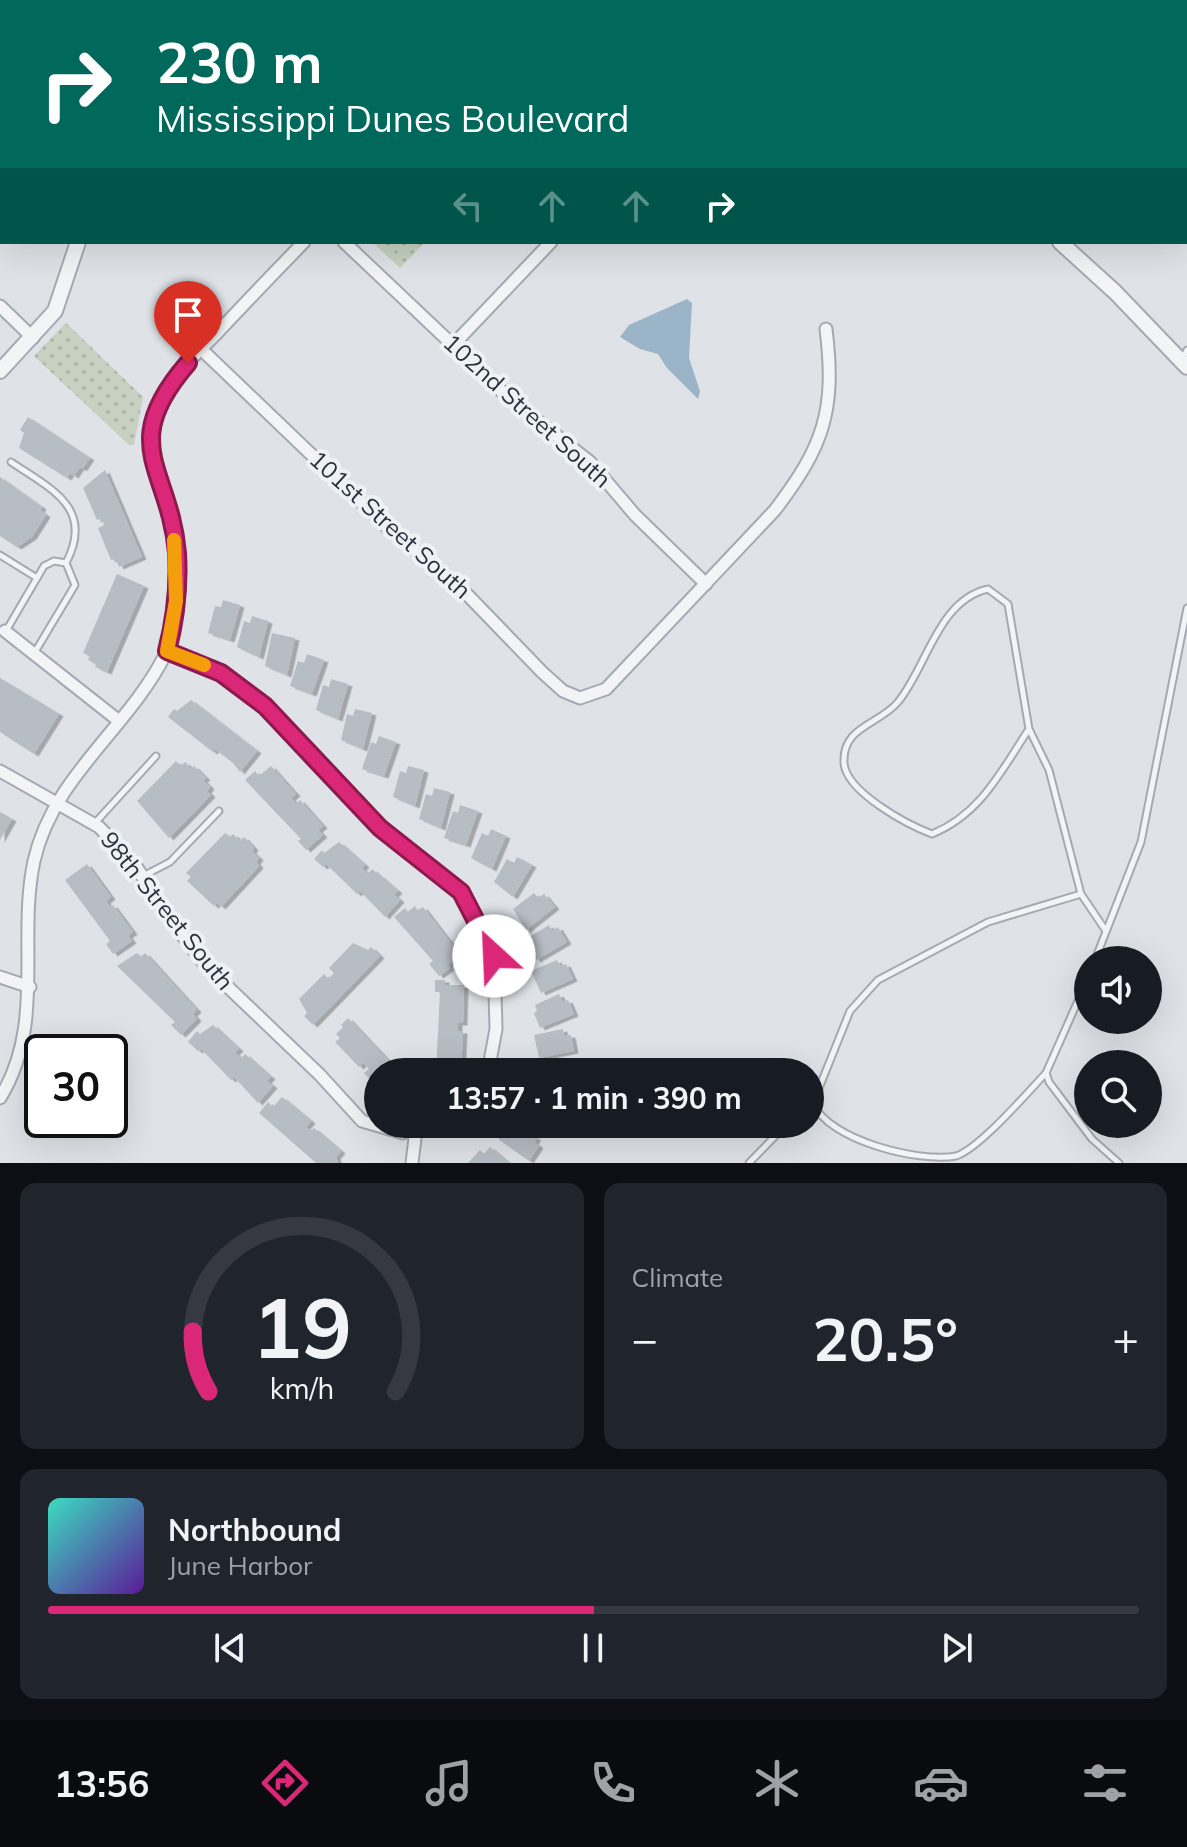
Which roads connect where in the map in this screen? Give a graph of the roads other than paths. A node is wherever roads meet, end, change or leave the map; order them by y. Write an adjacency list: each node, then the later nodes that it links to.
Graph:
1 (77, 244): 8 (street)
2 (302, 244): 10 (street)
3 (346, 244): 9 (street, 102nd Street South)
4 (549, 244): 9 (street)
5 (1062, 244): 11 (street)
6 (0, 306): 8 (street)
7 (826, 329): 17 (street)
8 (33, 338): 12 (street)
9 (454, 344): 17 (street, 102nd Street South)
10 (201, 349): 17 (street, 101st Street South); 20 (street)
11 (1185, 359)
12 (0, 371)
13 (11, 462): 15 (lane)
14 (0, 555): 16 (lane)
15 (66, 563): 16 (lane); 21 (lane)
16 (37, 578): 19 (lane)
17 (706, 584)
18 (1187, 608): 31 (lane)
19 (3, 632): 21 (street)
20 (167, 651): 22 (street); 36 (street)
21 (35, 652): 22 (street)
22 (119, 721): 26 (street)
23 (1029, 729): 23 (lane); 30 (lane)
24 (156, 756): 28 (lane)
25 (0, 771): 26 (street, 98th Street South)
26 (57, 804): 28 (street, 98th Street South); 34 (street)
27 (219, 811): 29 (lane)
28 (95, 824): 29 (street, 98th Street South)
29 (142, 876): 41 (street, 98th Street South)
30 (1081, 894): 31 (lane); 37 (lane)
31 (1106, 931): 32 (lane)
32 (1100, 946)
33 (0, 977): 34 (street)
34 (30, 987): 39 (street)
35 (1074, 1010): 38 (lane)
36 (491, 1058)
37 (824, 1073)
38 (1046, 1073): 40 (lane); 46 (lane)
39 (0, 1098)
40 (824, 1119)
41 (364, 1122)
42 (415, 1138): 44 (street)
43 (773, 1138): 45 (lane)
44 (412, 1163)
45 (749, 1163)
46 (1119, 1163)

